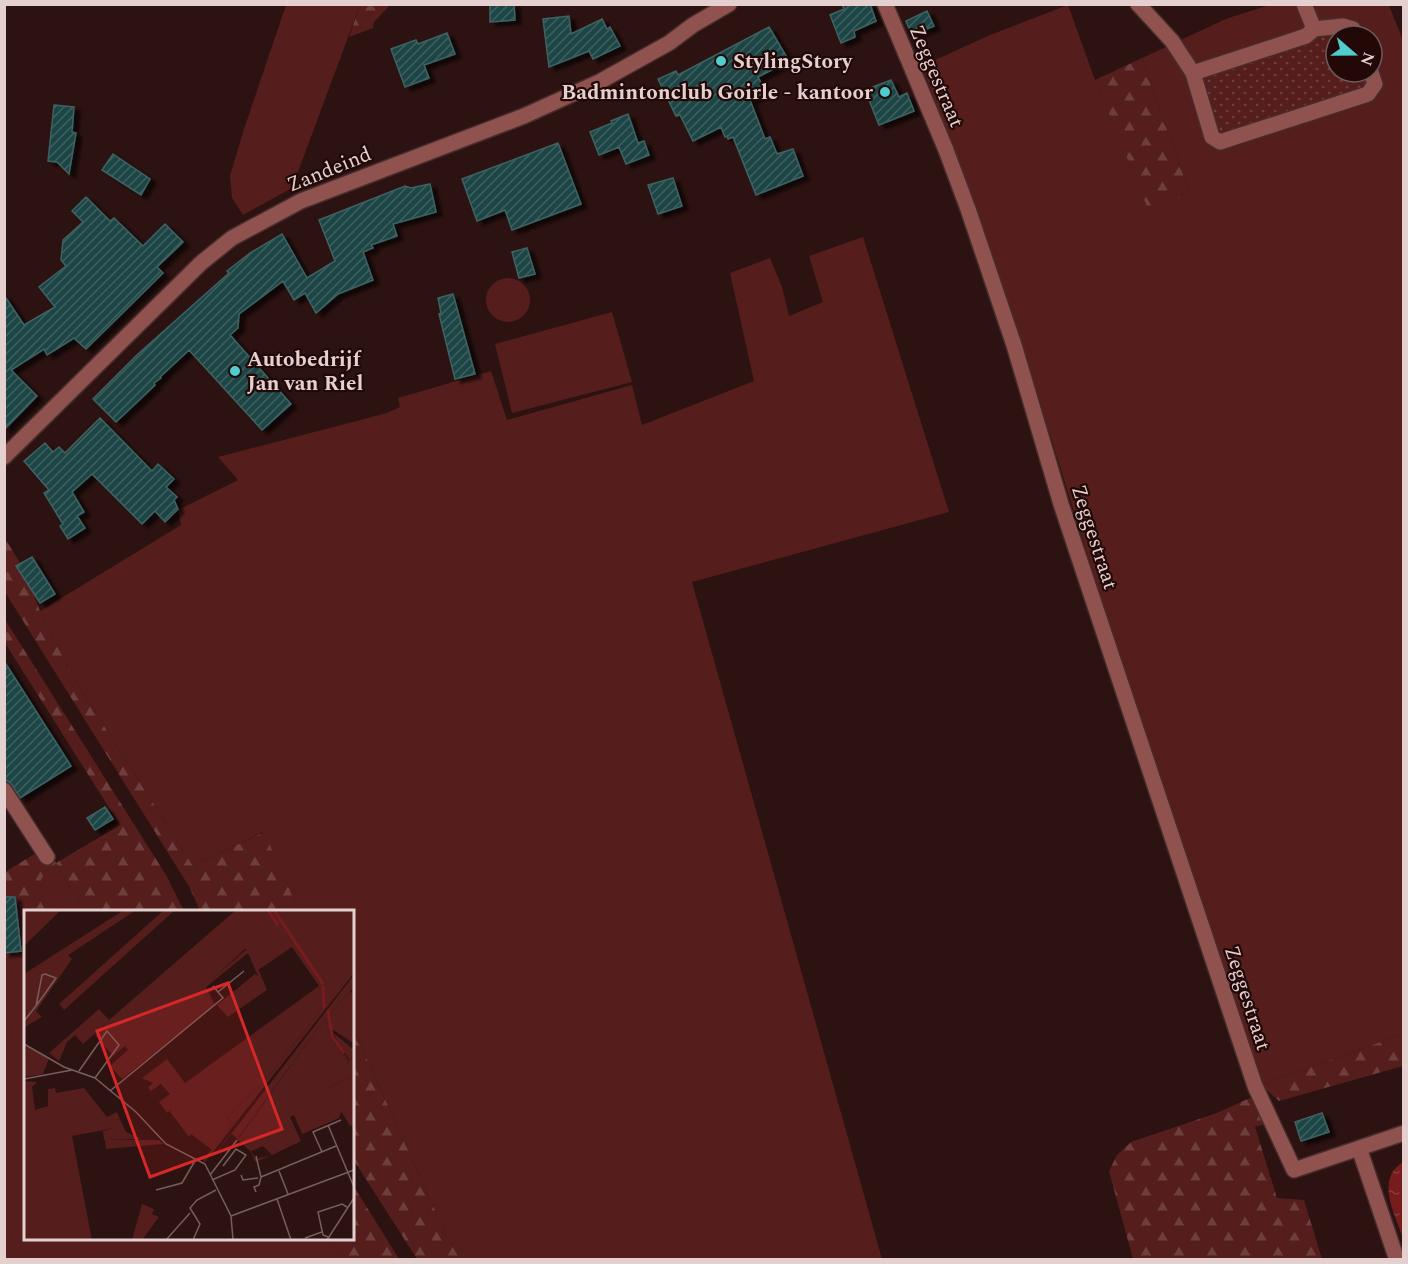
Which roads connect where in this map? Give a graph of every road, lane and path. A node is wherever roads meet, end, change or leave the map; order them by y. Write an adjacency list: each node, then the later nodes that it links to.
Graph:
1 (729, 4): 9 (street, Zandeind)
2 (885, 4): 13 (street, Zeggestraat)
3 (1138, 4): 7 (street)
4 (1304, 4): 6 (street)
5 (1324, 28): 6 (street)
6 (1314, 29): 7 (street)
7 (1193, 73): 8 (street)
8 (1375, 84)
9 (8, 448)
10 (4, 790): 11 (street)
11 (47, 857)
12 (1404, 1133): 13 (street)
13 (1359, 1148): 14 (street)
14 (1397, 1260)

